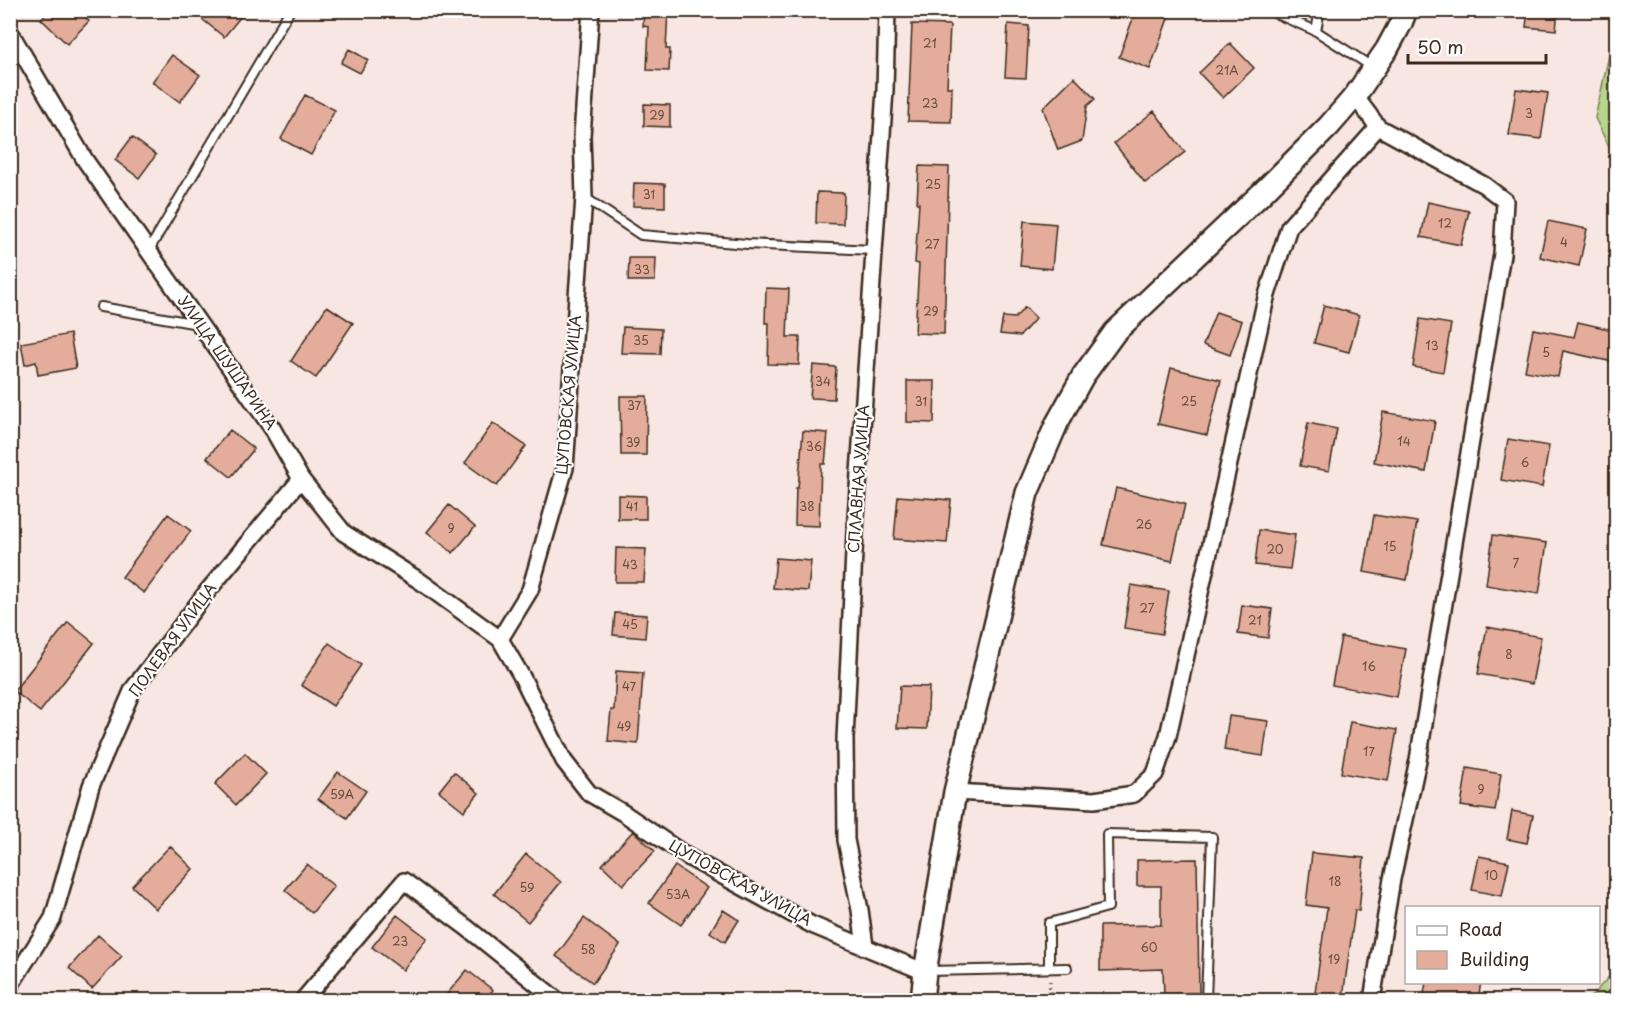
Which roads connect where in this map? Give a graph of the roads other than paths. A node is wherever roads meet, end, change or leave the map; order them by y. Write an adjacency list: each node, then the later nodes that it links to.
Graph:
1 (290, 10): 13 (lane)
2 (591, 10): 12 (street, ЦУПОВСКАЯ УЛИЦА)
3 (887, 10): 14 (street, СПЛАВНАЯ УЛИЦА)
4 (1268, 10): 7 (lane)
5 (1320, 10): 7 (lane)
6 (1406, 10): 9 (main road)
7 (1316, 31): 9 (lane)
8 (10, 32): 13 (street, УЛИЦА ШУШАРИНА)
9 (1375, 69): 10 (main road)
10 (1355, 96): 11 (street); 19 (main road)
11 (1378, 127): 19 (street); 29 (street)
12 (584, 197): 14 (lane); 18 (street, ЦУПОВСКАЯ УЛИЦА)
13 (148, 250): 16 (street, УЛИЦА ШУШАРИНА)
14 (873, 250): 20 (street, СПЛАВНАЯ УЛИЦА)
15 (101, 307): 16 (lane)
16 (200, 324): 17 (street, УЛИЦА ШУШАРИНА)
17 (301, 479): 18 (street, УЛИЦА ШУШАРИНА); 24 (street, ПОЛЕВАЯ УЛИЦА)
18 (500, 639): 20 (street, ЦУПОВСКАЯ УЛИЦА)
19 (955, 792): 23 (main road)
20 (865, 946): 23 (street, ЦУПОВСКАЯ УЛИЦА)
21 (1049, 968): 22 (lane); 23 (lane); 28 (lane)
22 (1067, 968)
23 (925, 972): 27 (main road)
24 (10, 986)
25 (303, 1000): 26 (street)
26 (557, 1000)
27 (922, 1000)
28 (1206, 1000)
29 (1372, 1000)

